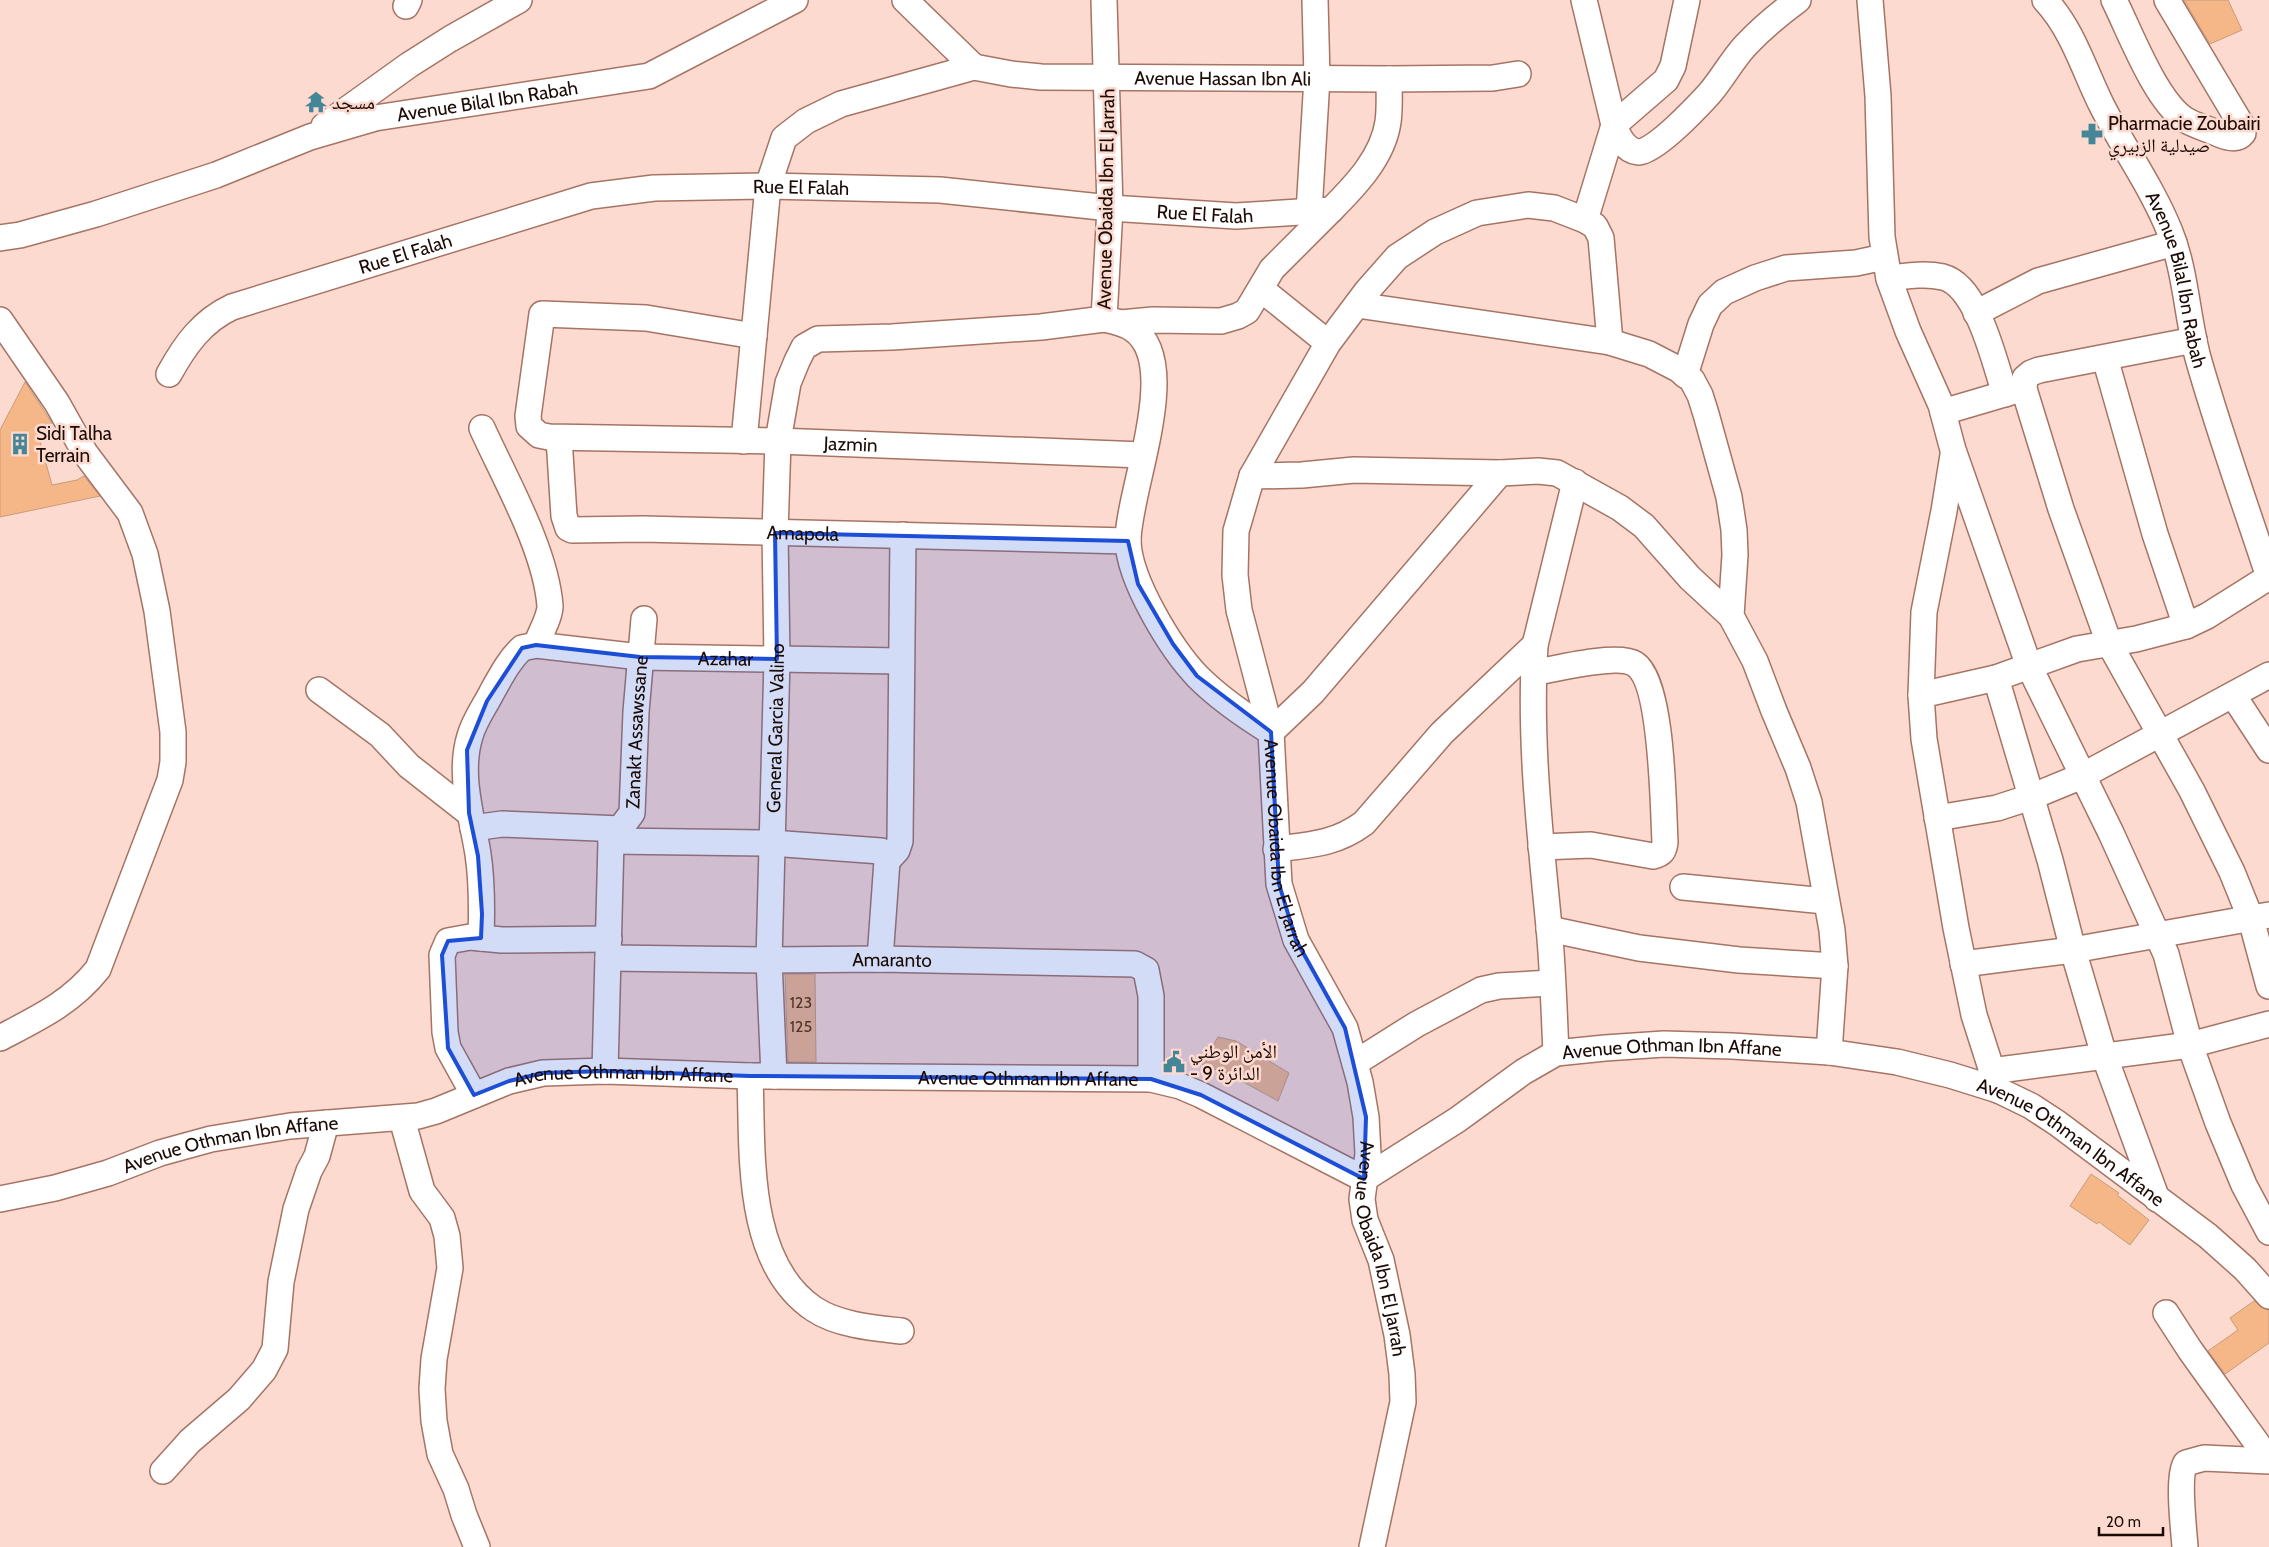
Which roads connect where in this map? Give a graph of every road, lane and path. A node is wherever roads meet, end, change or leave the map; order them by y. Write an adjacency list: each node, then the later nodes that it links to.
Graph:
1 (519, 0): 19 (street)
2 (795, 0): 19 (street, Avenue Bilal Ibn Rabah)
3 (905, 0): 13 (street)
4 (1104, 0): 15 (street, Avenue Obaida Ibn El Jarrah)
5 (1315, 0): 16 (street)
6 (1584, 0): 18 (street)
7 (1688, 0): 18 (street)
8 (1798, 0): 18 (street)
9 (1870, 0): 26 (street)
10 (2045, 0): 25 (street, Avenue Bilal Ibn Rabah)
11 (2114, 0): 12 (street)
12 (2167, 0)
13 (974, 67): 15 (street, Avenue Hassan Ibn Ali); 20 (street, Avenue Hassan Ibn Ali)
14 (1518, 74): 17 (street, Avenue Hassan Ibn Ali)
15 (1108, 77): 16 (street, Avenue Hassan Ibn Ali); 21 (street, Avenue Obaida Ibn El Jarrah)
16 (1317, 78): 17 (street, Avenue Hassan Ibn Ali); 22 (street)
17 (1389, 79): 22 (street)
18 (1614, 124): 23 (street)
19 (310, 137): 24 (street, Avenue Bilal Ibn Rabah)
20 (768, 186): 21 (street, Rue El Falah); 32 (street, Avenue Hassan Ibn Ali); 37 (street, Rue El Falah)
21 (1110, 208): 22 (street, Rue El Falah); 31 (street, Avenue Obaida Ibn El Jarrah)
22 (1320, 210): 27 (street, General Garcia Valino)
23 (1585, 220): 28 (street); 34 (street)
24 (0, 238)
25 (2174, 243): 29 (street); 33 (street, Avenue Bilal Ibn Rabah)
26 (1886, 267): 29 (street); 38 (street); 40 (street)
27 (1261, 288): 31 (street, General Garcia Valino); 35 (street)
28 (1357, 305): 34 (street); 35 (street)
29 (1976, 313): 39 (street)
30 (0, 320): 97 (street)
31 (1113, 321): 44 (street, General Garcia Valino); 46 (street, Avenue Obaida Ibn El Jarrah)
32 (754, 336): 42 (street, Jazmin); 43 (street, Avenue Hassan Ibn Ali)
33 (2194, 340): 36 (street); 53 (street, Avenue Bilal Ibn Rabah)
34 (1610, 342): 38 (street)
35 (1328, 343): 48 (street)
36 (2105, 358): 39 (street); 56 (street)
37 (169, 374)
38 (1686, 375): 54 (street)
39 (2014, 391): 40 (street); 57 (street)
40 (1943, 412): 45 (street)
41 (482, 428): 58 (street)
42 (559, 438): 43 (street, Jazmin); 50 (street, Amapola)
43 (744, 441): 44 (street, Jazmin)
44 (778, 442): 46 (street, Jazmin); 50 (street, General Garcia Valino)
45 (1953, 450): 63 (street); 68 (street)
46 (1143, 455): 52 (street, Avenue Obaida Ibn El Jarrah)
47 (1500, 473): 48 (street); 49 (street); 70 (street)
48 (1252, 476): 70 (street)
49 (1575, 482): 54 (street); 59 (street)
50 (775, 533): 51 (street, Amapola); 61 (street, General Garcia Valino)
51 (904, 535): 52 (street, Amapola); 62 (street)
52 (1128, 541): 70 (street, Avenue Obaida Ibn El Jarrah)
53 (2269, 577): 56 (street)
54 (1731, 616): 83 (street)
55 (644, 619): 60 (street, Zanakt Assawssane)
56 (2186, 626): 57 (street)
57 (2109, 643): 63 (street); 71 (street)
58 (536, 645): 60 (street, Azahar); 76 (street)
59 (1535, 645): 64 (street); 80 (street)
60 (640, 657): 61 (street, Azahar); 77 (street, Zanakt Assawssane)
61 (777, 659): 62 (street, Azahar); 78 (street, General Garcia Valino)
62 (901, 661): 81 (street)
63 (2029, 666): 66 (street); 73 (street)
64 (1533, 673): 79 (street); 79 (street)
65 (2269, 675): 69 (street)
66 (1996, 678): 68 (street); 74 (street)
67 (319, 690): 76 (street)
68 (1921, 695): 75 (street)
69 (2233, 695): 71 (street); 72 (street)
70 (1271, 732): 80 (street, Avenue Obaida Ibn El Jarrah)
71 (2160, 736): 73 (street); 84 (street)
72 (2269, 750)
73 (2082, 776): 74 (street); 86 (street)
74 (2031, 797): 75 (street); 89 (street)
75 (1937, 818): 92 (street)
76 (471, 821): 77 (street); 87 (street)
77 (616, 835): 78 (street); 88 (street, Zanakt Assawssane)
78 (771, 843): 81 (street); 91 (street, General Garcia Valino)
79 (1541, 847): 85 (street)
80 (1276, 849): 102 (street, Avenue Obaida Ibn El Jarrah)
81 (887, 861): 90 (street)
82 (1683, 887): 83 (street)
83 (1825, 901): 93 (street)
84 (2260, 917): 86 (street); 95 (street)
85 (1549, 929): 93 (street); 94 (street)
86 (2157, 936): 89 (street); 98 (street)
87 (481, 938): 88 (street, Amaranto); 108 (street, Amaranto)
88 (609, 948): 91 (street, Amaranto); 103 (street, Zanakt Assawssane)
89 (2073, 950): 92 (street); 101 (street)
90 (880, 959): 91 (street, Amaranto); 106 (street, Amaranto)
91 (769, 960): 105 (street, General Garcia Valino)
92 (1964, 964): 107 (street)
93 (1835, 966): 99 (street)
94 (1552, 982): 100 (street); 102 (street)
95 (2269, 986)
96 (2269, 1024): 98 (street)
97 (0, 1038)
98 (2190, 1045): 101 (street); 114 (street)
99 (1829, 1052): 100 (street, Avenue Othman Ibn Affane); 107 (street, Avenue Othman Ibn Affane)
100 (1556, 1053): 111 (street, Avenue Othman Ibn Affane)
101 (2104, 1056): 107 (street); 113 (street)
102 (1355, 1063): 111 (street, Avenue Obaida Ibn El Jarrah)
103 (605, 1071): 104 (street, Avenue Othman Ibn Affane); 108 (street, Avenue Othman Ibn Affane)
104 (750, 1076): 105 (street, Avenue Othman Ibn Affane); 117 (street)
105 (774, 1076): 106 (street, Avenue Othman Ibn Affane)
106 (1151, 1078): 111 (street, Avenue Othman Ibn Affane)
107 (1994, 1081): 113 (street, Avenue Othman Ibn Affane)
108 (474, 1095): 109 (street, Avenue Othman Ibn Affane)
109 (402, 1119): 110 (street, Avenue Othman Ibn Affane); 120 (street)
110 (326, 1123): 112 (street, Avenue Othman Ibn Affane); 119 (street)
111 (1364, 1179): 121 (street, Avenue Obaida Ibn El Jarrah)
112 (0, 1199)
113 (2157, 1199): 115 (street, Avenue Othman Ibn Affane)
114 (2269, 1232)
115 (2269, 1296)
116 (2166, 1313): 118 (street)
117 (902, 1331)
118 (2269, 1460): 122 (street)
119 (163, 1471)
120 (477, 1547)
121 (1372, 1547)
122 (2186, 1547)

